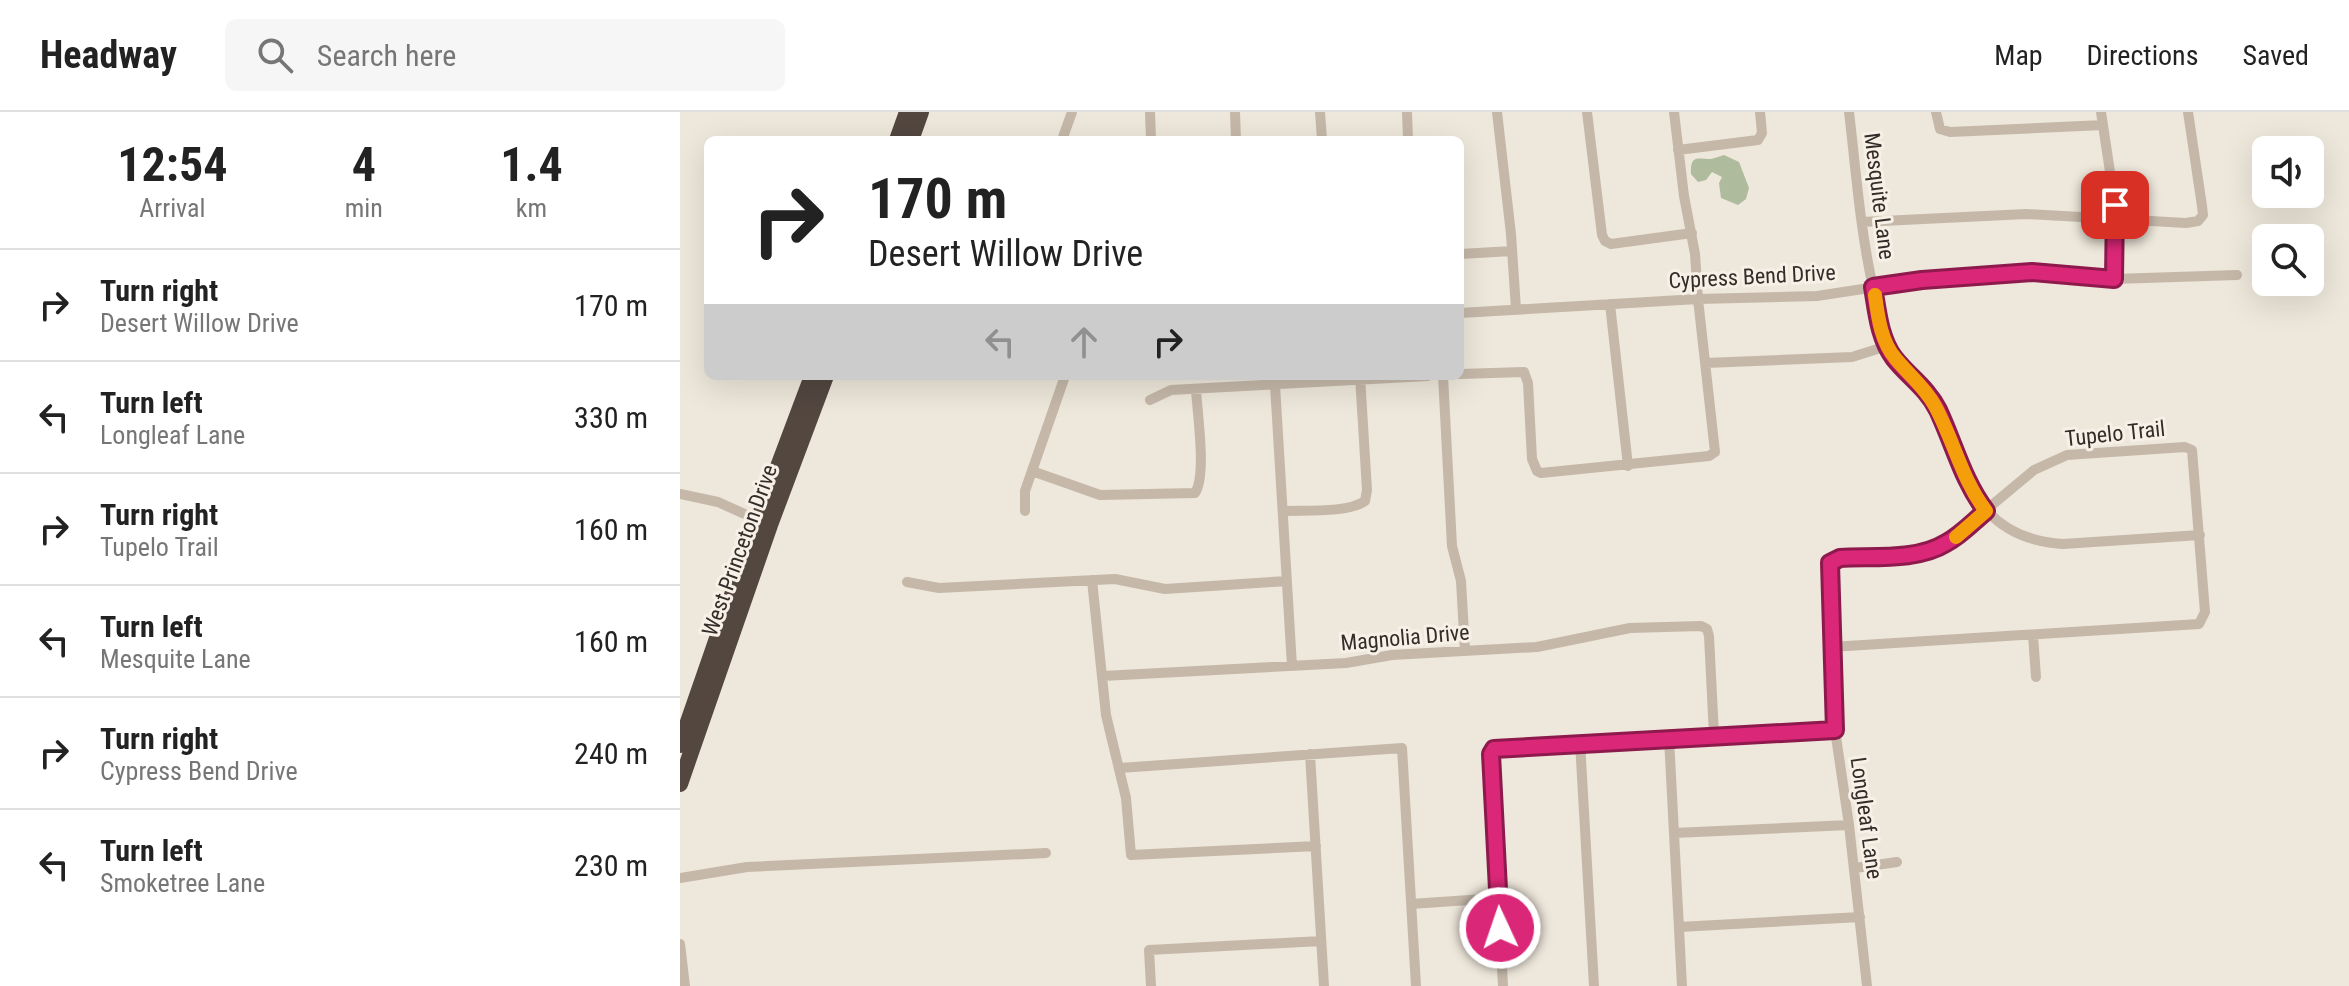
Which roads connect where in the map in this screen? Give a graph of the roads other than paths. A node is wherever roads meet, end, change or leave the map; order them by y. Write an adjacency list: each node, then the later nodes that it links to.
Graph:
1 (907, 112): 17 (highway)
2 (921, 112): 18 (highway)
3 (1072, 112): 19 (street)
4 (1150, 112): 20 (street)
5 (1235, 112): 21 (street)
6 (1320, 112): 22 (street)
7 (1407, 112): 23 (street)
8 (1497, 112): 28 (street)
9 (1587, 112): 27 (street)
10 (1674, 112): 24 (street)
11 (1760, 112): 24 (street)
12 (1849, 112): 26 (street, Mesquite Lane)
13 (1936, 112): 16 (street)
14 (2101, 112): 16 (street)
15 (2188, 112): 25 (street)
16 (2103, 125): 25 (street)
17 (898, 136)
18 (912, 136)
19 (1063, 136)
20 (1151, 136)
21 (1236, 136)
22 (1322, 136)
23 (1408, 136)
24 (1678, 150): 27 (street)
25 (2116, 220): 26 (street); 31 (street)
26 (1862, 222): 32 (street, Mesquite Lane)
27 (1692, 233): 33 (street)
28 (1512, 251): 29 (street); 35 (street)
29 (1464, 254)
30 (2237, 275): 31 (street, Cypress Bend Drive)
31 (2114, 279): 32 (street, Cypress Bend Drive)
32 (1873, 287): 33 (street, Cypress Bend Drive); 37 (street, Mesquite Lane)
33 (1698, 299): 34 (street, Cypress Bend Drive); 38 (street)
34 (1610, 304): 35 (street, Cypress Bend Drive); 49 (street)
35 (1516, 309): 36 (street, Cypress Bend Drive)
36 (1464, 313)
37 (1887, 346): 38 (street); 54 (street, Mesquite Lane)
38 (1706, 363): 49 (street)
39 (1464, 374): 49 (street)
40 (811, 380): 55 (highway, West Princeton Drive)
41 (824, 380): 55 (highway, West Princeton Drive)
42 (1064, 380): 50 (street)
43 (1336, 380): 46 (street)
44 (1360, 380): 53 (street)
45 (1443, 380): 63 (street)
46 (1275, 385): 47 (street); 53 (street)
47 (1196, 389): 48 (street); 50 (street)
48 (1150, 400)
49 (1628, 466)
50 (1032, 471): 52 (street)
51 (680, 494): 55 (street)
52 (1025, 511)
53 (1284, 511): 59 (street)
54 (1986, 511): 56 (street, Mesquite Lane); 56 (street, Tupelo Trail); 57 (street, Tupelo Trail)
55 (764, 523): 71 (highway, West Princeton Drive); 74 (highway, West Princeton Drive)
56 (2200, 535): 61 (street)
57 (1832, 561): 62 (street, Longleaf Lane)
58 (1092, 580): 59 (street); 60 (street); 65 (street)
59 (1287, 581): 64 (street)
60 (907, 582)
61 (2033, 635): 62 (street); 66 (street)
62 (1831, 647): 67 (street, Longleaf Lane)
63 (1465, 651): 64 (street, Magnolia Drive); 68 (street, Magnolia Drive)
64 (1292, 666): 65 (street, Magnolia Drive)
65 (1103, 676): 73 (street)
66 (2036, 677)
67 (1835, 730): 68 (street); 75 (street, Longleaf Lane)
68 (1714, 735): 69 (street)
69 (1669, 738): 70 (street); 76 (street)
70 (1580, 742): 82 (street); 93 (street)
71 (680, 745)
72 (1310, 754): 73 (street); 77 (street); 83 (street)
73 (1120, 768): 77 (street)
74 (680, 784)
75 (1849, 825): 76 (street); 80 (street, Longleaf Lane)
76 (1674, 833): 85 (street)
77 (1316, 846): 86 (street)
78 (1046, 853): 81 (street)
79 (1897, 862): 80 (street)
80 (1855, 868): 84 (street, Longleaf Lane)
81 (680, 878)
82 (1498, 898): 83 (street); 92 (street)
83 (1411, 904): 91 (street)
84 (1860, 917): 85 (street); 95 (street, Longleaf Lane)
85 (1679, 927): 94 (street)
86 (1321, 941): 89 (street); 90 (street)
87 (680, 944): 88 (street)
88 (685, 986)
89 (1151, 986)
90 (1324, 986)
91 (1416, 986)
92 (1503, 986)
93 (1594, 986)
94 (1682, 986)
95 (1867, 986)

